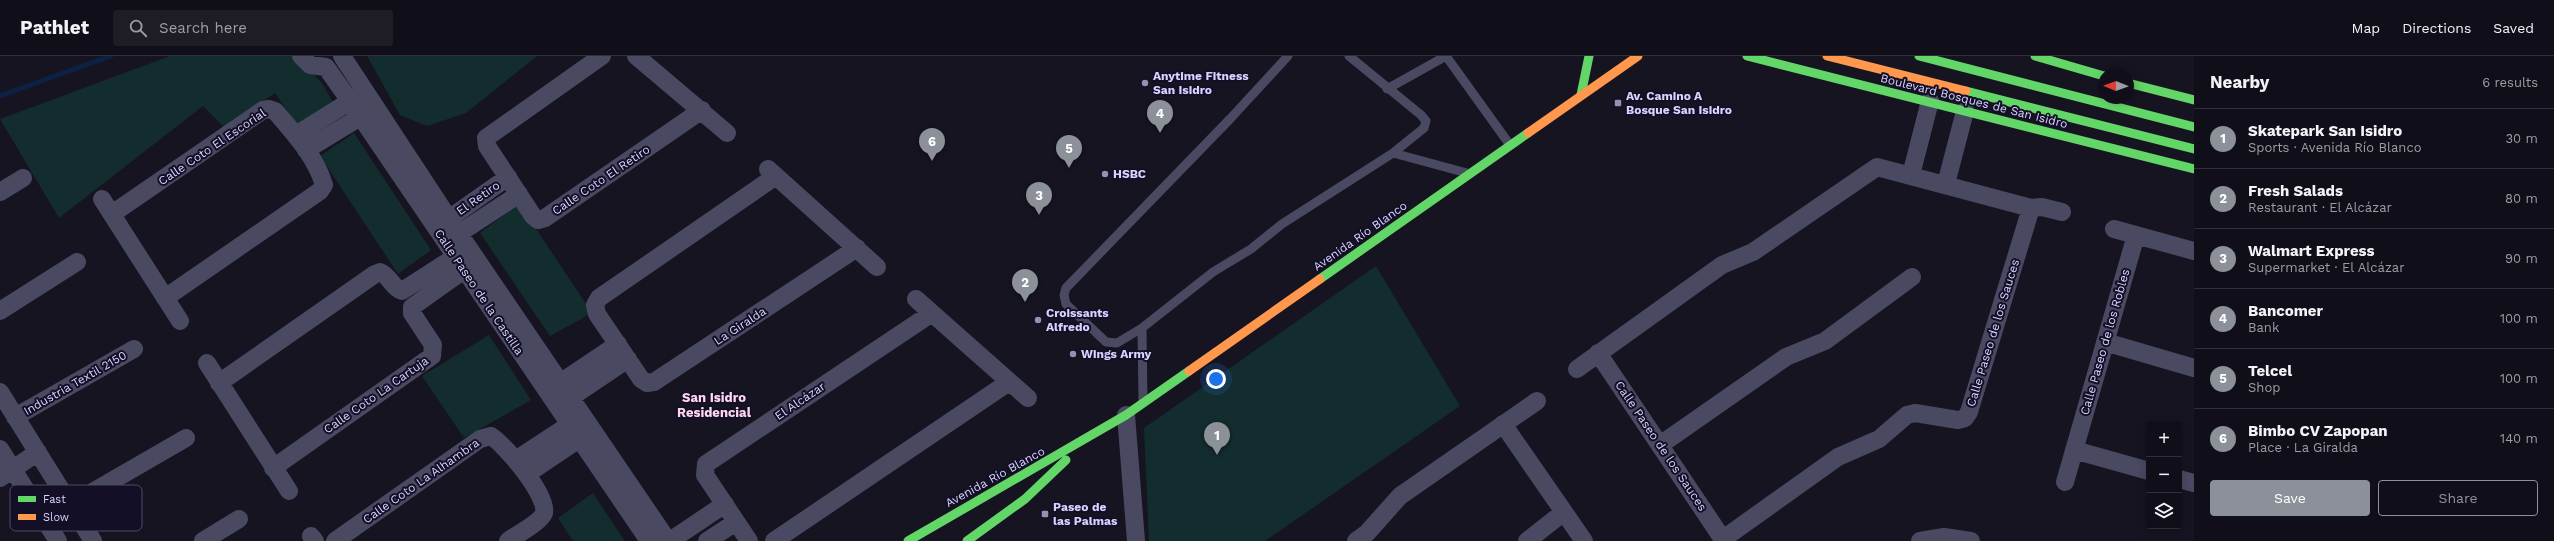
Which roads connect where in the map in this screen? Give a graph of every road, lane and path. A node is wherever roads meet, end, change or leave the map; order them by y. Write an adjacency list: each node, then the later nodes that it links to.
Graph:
1 (301, 56): 19 (street, Calle Paseo de la Castilla)
2 (342, 56): 19 (street, Calle Paseo de la Castilla)
3 (602, 56): 37 (street, Calle Coto El Retiro)
4 (636, 56): 24 (street)
5 (1288, 56): 60 (lane)
6 (1350, 56): 16 (lane)
7 (1446, 56): 16 (lane); 30 (lane)
8 (1590, 56): 18 (street)
9 (1638, 56): 18 (street, Avenida Río Blanco)
10 (1747, 56): 21 (street, Boulevard Bosques de San Isidro)
11 (1827, 56): 31 (street, Boulevard Bosques de San Isidro)
12 (1919, 56): 27 (street)
13 (2035, 56): 14 (street)
14 (2098, 74)
15 (2134, 85): 17 (street)
16 (1387, 89): 33 (lane)
17 (2157, 92): 20 (street); 22 (street)
18 (1581, 95): 30 (street, Avenida Río Blanco)
19 (358, 97): 23 (street, Calle Paseo de la Castilla); 26 (street, Calle Paseo de la Castilla); 29 (street)
20 (2194, 100)
21 (1930, 102): 25 (street, Boulevard Bosques de San Isidro); 36 (street)
22 (2188, 108)
23 (375, 109): 26 (street); 47 (street, Calle Paseo de la Castilla)
24 (702, 110): 28 (street); 41 (street, Calle Coto El Retiro)
25 (1965, 111): 34 (street, Boulevard Bosques de San Isidro); 39 (street)
26 (359, 116): 32 (street); 47 (street, Calle Paseo de la Castilla)
27 (2194, 127)
28 (727, 133)
29 (296, 135): 32 (street, Calle Coto El Escorial); 45 (street, Calle Coto El Escorial)
30 (1510, 145): 35 (street, Avenida Río Blanco)
31 (2194, 149)
32 (306, 150): 55 (street, Calle Coto El Escorial)
33 (1393, 153): 35 (lane); 60 (lane)
34 (2194, 170)
35 (1469, 174): 75 (street, Avenida Río Blanco)
36 (1911, 175): 39 (street); 64 (street)
37 (508, 177): 41 (street, Calle Coto El Retiro); 47 (street, El Retiro)
38 (23, 178): 40 (street)
39 (1946, 184): 43 (street)
40 (0, 192)
41 (519, 194): 47 (street, El Retiro)
42 (102, 199): 45 (street)
43 (2031, 208): 44 (street); 104 (street, Calle Paseo de los Sauces)
44 (2062, 212)
45 (112, 214): 55 (street)
46 (2114, 228): 48 (street)
47 (447, 230): 52 (street, Calle Paseo de la Castilla); 72 (street, Calle Paseo de la Castilla)
48 (2136, 235): 50 (street); 61 (street, Calle Paseo de los Robles)
49 (857, 248): 53 (street, La Giralda); 62 (street, La Giralda); 65 (street, La Giralda)
50 (2194, 251)
51 (77, 262): 57 (street)
52 (460, 263): 70 (street); 72 (street, Calle Paseo de la Castilla); 87 (street, Calle Coto La Cartuja)
53 (877, 267)
54 (1912, 277): 82 (street)
55 (165, 298): 59 (street)
56 (916, 299): 58 (street)
57 (0, 311)
58 (932, 313): 69 (street); 98 (street, El Alcázar)
59 (180, 321)
60 (1142, 328): 75 (lane)
61 (2105, 342): 67 (street); 84 (street, Calle Paseo de los Robles)
62 (618, 344): 65 (street, La Giralda); 72 (street)
63 (134, 349): 77 (street, Industria Textil 2150)
64 (1598, 353): 68 (street); 82 (street, Calle Paseo de los Sauces)
65 (628, 359): 72 (street)
66 (207, 363): 70 (street)
67 (2194, 368)
68 (1577, 369)
69 (1009, 382): 73 (street); 114 (street)
70 (219, 383): 87 (street)
71 (0, 392): 77 (street)
72 (559, 395): 79 (street, Calle Paseo de la Castilla); 111 (street, Calle Paseo de la Castilla)
73 (1028, 398)
74 (1536, 401): 78 (street)
75 (1144, 403): 76 (street, Avenida Río Blanco)
76 (1126, 415): 80 (street, Avenida Río Blanco); 117 (street)
77 (15, 417): 85 (street)
78 (1504, 424): 99 (street); 118 (street)
79 (574, 432): 86 (street); 90 (street); 110 (street, Calle Paseo de la Castilla)
80 (1094, 434): 115 (street, Avenida Río Blanco); 116 (street, Avenida Río Blanco)
81 (186, 438): 96 (street)
82 (1660, 445): 104 (street, Calle Paseo de los Sauces)
83 (0, 449): 89 (street)
84 (2074, 450): 88 (street); 92 (street, Calle Paseo de los Robles)
85 (38, 452): 89 (street); 95 (street)
86 (517, 459): 90 (street, Calle Coto La Alhambra); 108 (street, Calle Coto La Alhambra)
87 (273, 468): 97 (street)
88 (2146, 469)
89 (6, 474): 94 (street)
90 (526, 474): 109 (street, Calle Coto La Alhambra)
91 (2182, 480): 93 (street)
92 (2065, 482)
93 (2194, 483)
94 (15, 485)
95 (58, 485)
96 (105, 485)
97 (289, 491)
98 (725, 504): 101 (street, El Alcázar); 111 (street)
99 (1564, 512): 119 (street); 120 (street)
100 (239, 520): 107 (street)
101 (736, 522): 112 (street); 113 (street, El Alcázar)
102 (50, 531): 105 (street)
103 (87, 531): 106 (street)
104 (1724, 540)
105 (58, 541)
106 (93, 541)
107 (203, 541)
108 (334, 541)
109 (508, 541)
110 (649, 541)
111 (669, 541)
112 (707, 541)
113 (749, 541)
114 (774, 541)
115 (908, 541)
116 (967, 541)
117 (1136, 541)
118 (1356, 541)
119 (1527, 541)
120 (1584, 541)
121 (1920, 541): 122 (street)
122 (1971, 541)

